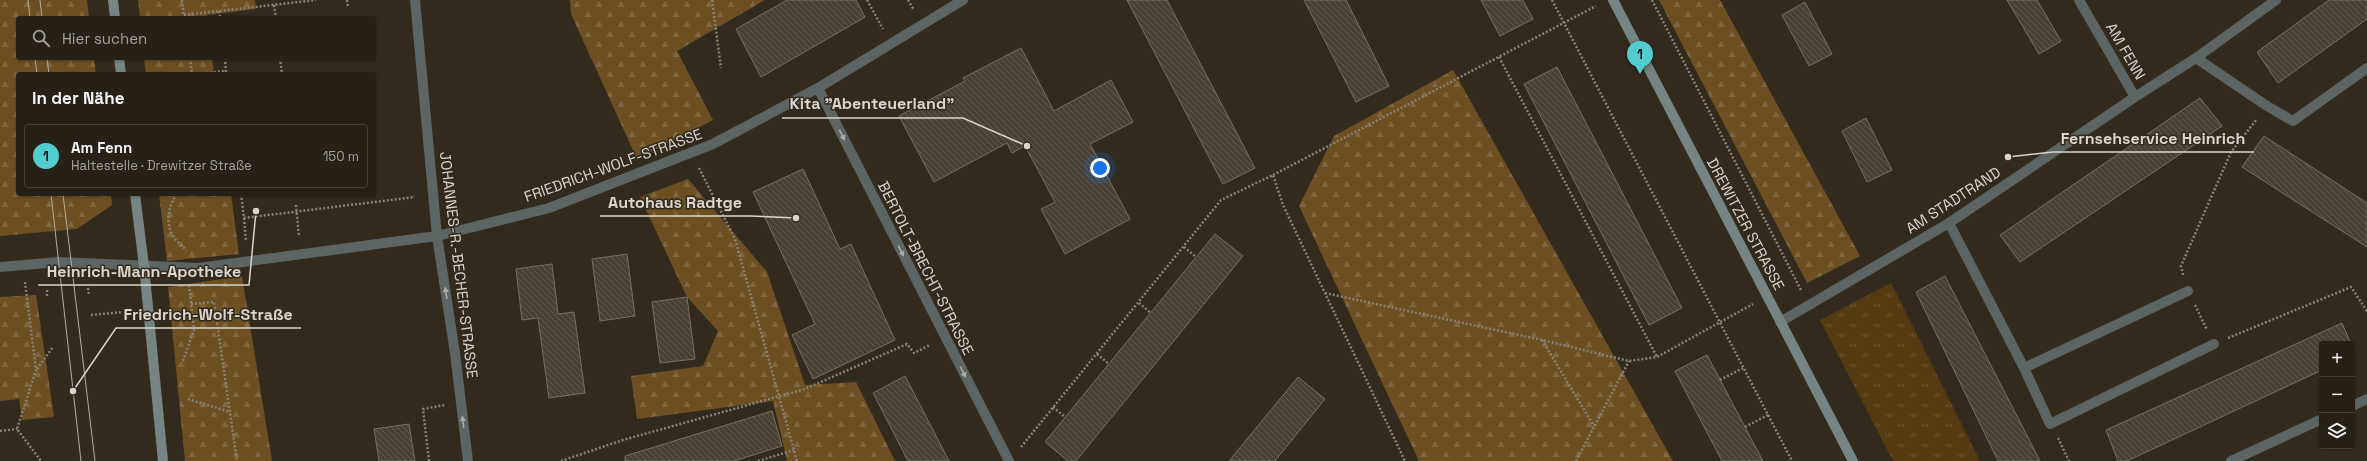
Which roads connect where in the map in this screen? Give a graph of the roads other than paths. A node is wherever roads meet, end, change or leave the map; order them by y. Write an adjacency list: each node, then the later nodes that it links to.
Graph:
1 (113, 0): 7 (street)
2 (415, 0): 16 (street, JOHANNES-R.-BECHER-STRASSE)
3 (963, 0): 12 (street, FRIEDRICH-WOLF-STRASSE)
4 (1613, 0): 20 (street, DREWITZER STRASSE)
5 (2079, 0): 13 (street, AM FENN)
6 (2276, 0): 8 (street, AM STADTRAND)
7 (115, 16)
8 (2196, 58): 10 (street); 13 (street, AM STADTRAND)
9 (119, 60): 11 (street)
10 (2367, 68)
11 (121, 72)
12 (818, 88): 16 (street, FRIEDRICH-WOLF-STRASSE); 29 (street, BERTOLT-BRECHT-STRASSE, one-way to 29)
13 (2135, 97): 15 (street, AM STADTRAND)
14 (134, 196): 17 (street)
15 (1949, 222): 20 (street, AM STADTRAND); 22 (street)
16 (437, 236): 17 (street, FRIEDRICH-WOLF-STRASSE); 28 (street, JOHANNES-R.-BECHER-STRASSE, one-way to 16)
17 (144, 266): 18 (street, FRIEDRICH-WOLF-STRASSE); 27 (street)
18 (0, 267)
19 (2188, 291): 22 (street)
20 (1780, 322): 30 (street, DREWITZER STRASSE)
21 (2214, 344): 22 (street)
22 (2024, 368)
23 (2367, 399): 24 (street)
24 (2355, 405)
25 (2319, 421): 26 (street)
26 (2244, 458): 31 (street)
27 (163, 461)
28 (468, 461)
29 (1009, 461)
30 (1853, 461)
31 (2231, 461)

